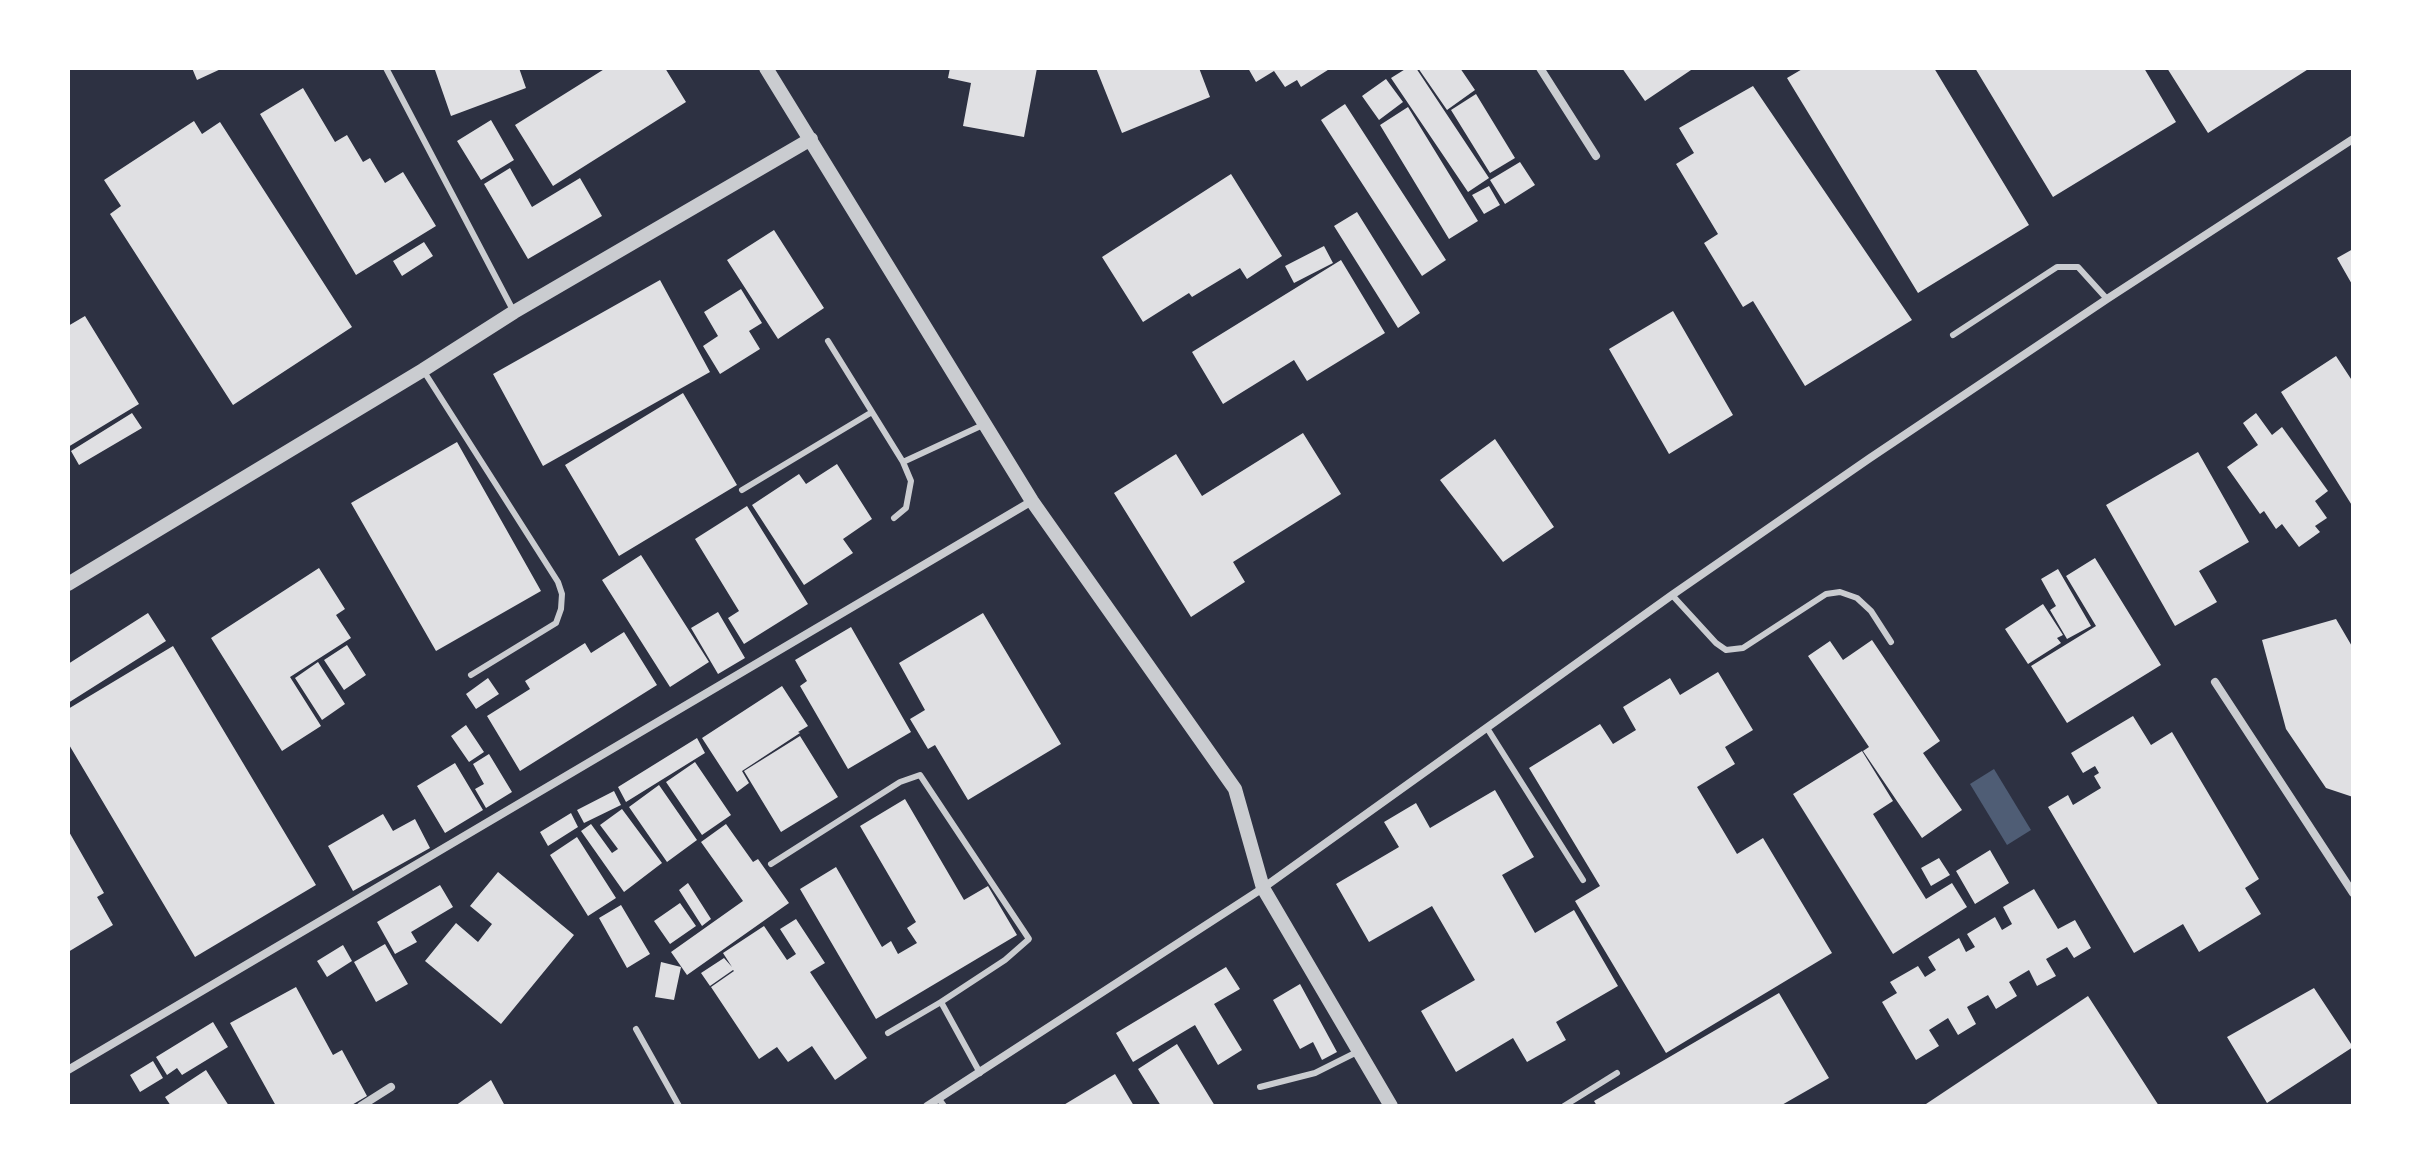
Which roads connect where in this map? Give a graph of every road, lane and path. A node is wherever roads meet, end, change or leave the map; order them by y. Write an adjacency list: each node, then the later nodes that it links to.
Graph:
1 (386, 68): 8 (lane)
2 (766, 68): 4 (street)
3 (1540, 68): 6 (street)
4 (811, 139): 8 (street); 13 (street)
5 (2353, 139): 7 (street)
6 (1596, 156)
7 (2107, 299): 9 (lane); 19 (street)
8 (514, 312): 11 (street)
9 (1953, 335)
10 (828, 341): 12 (lane)
11 (423, 370): 18 (street); 21 (lane)
12 (872, 412): 14 (lane); 15 (lane)
13 (985, 424): 14 (lane); 16 (street)
14 (903, 462): 17 (lane)
15 (742, 490)
16 (1032, 501): 26 (street); 32 (street)
17 (894, 518)
18 (68, 584)
19 (1672, 595): 20 (lane); 23 (street)
20 (1891, 642)
21 (471, 675)
22 (2215, 682): 27 (street)
23 (1487, 728): 25 (lane); 26 (street)
24 (771, 864): 28 (lane)
25 (1583, 880)
26 (1263, 888): 31 (street); 33 (street)
27 (2353, 893)
28 (941, 1002): 30 (lane); 33 (lane)
29 (636, 1029): 39 (lane)
30 (888, 1033)
31 (1357, 1052): 36 (lane); 41 (street)
32 (68, 1070)
33 (980, 1073): 37 (street)
34 (1617, 1073): 42 (lane)
35 (391, 1087): 38 (street)
36 (1260, 1087)
37 (941, 1102): 40 (street)
38 (361, 1106)
39 (679, 1106)
40 (927, 1106)
41 (1391, 1106)
42 (1564, 1106)

